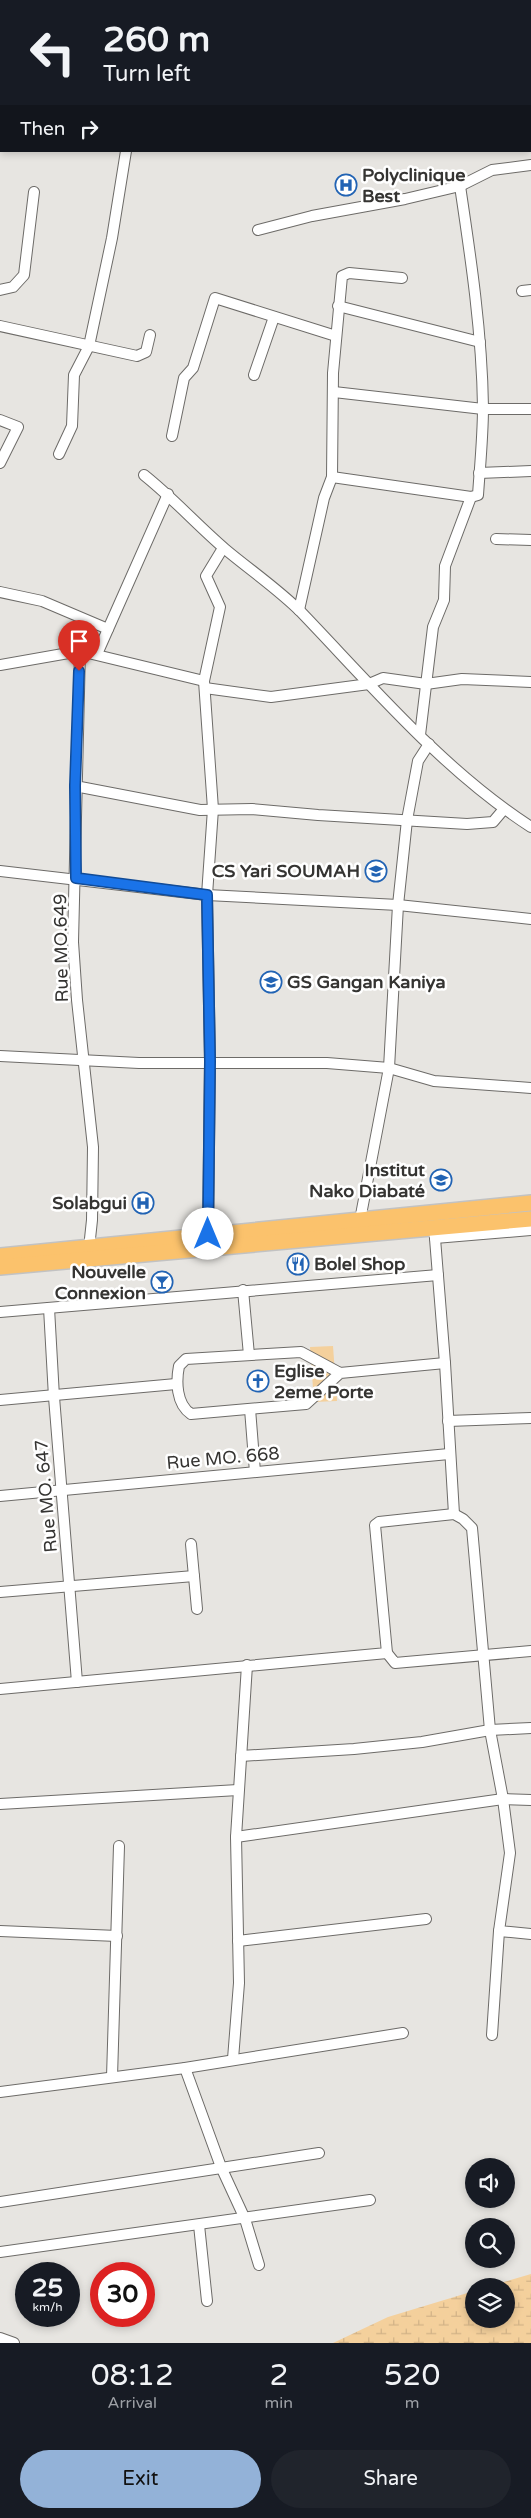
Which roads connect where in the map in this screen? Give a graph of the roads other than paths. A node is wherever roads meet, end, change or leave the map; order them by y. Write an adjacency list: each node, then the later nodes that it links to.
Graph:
1 (126, 152): 14 (street)
2 (531, 165): 3 (street)
3 (460, 186): 5 (street); 13 (street)
4 (34, 192): 7 (street)
5 (258, 230)
6 (402, 278): 8 (street)
7 (0, 290)
8 (338, 306): 12 (street); 13 (street)
9 (274, 317): 12 (street); 15 (street); 20 (street)
10 (0, 326): 14 (street)
11 (150, 335): 14 (street)
12 (336, 336): 16 (street)
13 (480, 342): 17 (street)
14 (89, 346): 21 (street)
15 (254, 375)
16 (334, 392): 17 (street); 26 (street)
17 (483, 409): 18 (street); 24 (street)
18 (531, 409)
19 (0, 420): 22 (street)
20 (172, 436)
21 (59, 454)
22 (0, 463)
23 (531, 471): 24 (street)
24 (479, 473): 28 (street)
25 (144, 475): 27 (street)
26 (332, 477): 28 (street); 33 (street)
27 (168, 494): 31 (street); 34 (street)
28 (471, 497): 41 (street)
29 (496, 539): 30 (street)
30 (531, 540)
31 (223, 548): 33 (street); 39 (street)
32 (0, 592): 34 (street)
33 (299, 610): 40 (street)
34 (108, 629): 36 (street)
35 (82, 651): 36 (street); 37 (street); 44 (street, Rue MO.649)
36 (97, 654): 39 (street)
37 (0, 665)
38 (531, 682): 41 (street)
39 (204, 684): 40 (street); 45 (street)
40 (369, 684): 41 (street); 42 (street)
41 (426, 684): 42 (street)
42 (420, 735): 43 (street)
43 (428, 744): 46 (street); 47 (street)
44 (75, 786): 45 (street); 50 (street, Rue MO.649)
45 (213, 809): 47 (street); 51 (street)
46 (504, 809): 47 (street); 48 (street)
47 (407, 820): 52 (street)
48 (531, 827)
49 (0, 871): 50 (street)
50 (76, 878): 51 (street); 55 (street, Rue MO.649)
51 (207, 895): 52 (street); 56 (street)
52 (398, 906): 53 (street); 57 (street)
53 (531, 919)
54 (0, 1056): 55 (street)
55 (85, 1060): 56 (street); 66 (street, Rue MO.649)
56 (210, 1061): 57 (street); 65 (street)
57 (389, 1068): 58 (street); 61 (street)
58 (531, 1088)
59 (531, 1203): 61 (highway)
60 (531, 1219): 62 (highway)
61 (360, 1220): 65 (highway)
62 (502, 1227): 63 (street); 64 (highway)
63 (531, 1230)
64 (435, 1232): 68 (highway); 69 (street)
65 (208, 1234): 66 (highway)
66 (89, 1248): 67 (highway)
67 (0, 1256)
68 (0, 1267)
69 (438, 1275): 70 (street); 74 (street)
70 (243, 1290): 71 (street); 73 (street)
71 (49, 1308): 72 (street); 77 (street, Rue MO. 647)
72 (0, 1312)
73 (249, 1355): 75 (street); 76 (street)
74 (446, 1363): 75 (street); 81 (street)
75 (340, 1374): 79 (street)
76 (176, 1384): 77 (street); 79 (street)
77 (54, 1397): 78 (street); 84 (street, Rue MO. 647)
78 (0, 1400)
79 (250, 1409): 83 (street)
80 (531, 1418): 81 (street)
81 (448, 1421): 82 (street)
82 (449, 1454): 83 (street, Rue MO. 668); 86 (street)
83 (255, 1472): 84 (street, Rue MO. 668)
84 (61, 1489): 85 (street, Rue MO. 668); 89 (street, Rue MO. 647)
85 (0, 1496)
86 (454, 1514): 93 (street); 94 (street)
87 (191, 1544): 88 (street)
88 (194, 1576): 89 (street); 91 (street)
89 (70, 1587): 90 (street); 96 (street, Rue MO. 647)
90 (0, 1592)
91 (197, 1609)
92 (531, 1651): 94 (street)
93 (387, 1653): 94 (street); 95 (street)
94 (484, 1654): 99 (street)
95 (247, 1665): 96 (street); 100 (street)
96 (77, 1682): 97 (street)
97 (0, 1689)
98 (531, 1728): 99 (street)
99 (490, 1730): 100 (street); 102 (street)
100 (240, 1756): 101 (street)
101 (238, 1790): 104 (street); 105 (street)
102 (503, 1799): 103 (street); 105 (street); 109 (street)
103 (531, 1800)
104 (0, 1804)
105 (236, 1837): 112 (street)
106 (119, 1846): 111 (street)
107 (426, 1919): 112 (street)
108 (0, 1931): 111 (street)
109 (499, 1931): 110 (street); 114 (street)
110 (531, 1934)
111 (117, 1936): 117 (street)
112 (238, 1941): 115 (street)
113 (403, 2033): 115 (street)
114 (492, 2036)
115 (233, 2059): 116 (street)
116 (185, 2068): 117 (street); 120 (street)
117 (112, 2077): 118 (street)
118 (0, 2092)
119 (319, 2153): 120 (street)
120 (221, 2167): 122 (street); 123 (street)
121 (370, 2200): 123 (street)
122 (0, 2202)
123 (245, 2219): 124 (street); 126 (street)
124 (198, 2225): 125 (street); 127 (street)
125 (0, 2252)
126 (260, 2265)
127 (207, 2301)
128 (0, 2338): 129 (street)
129 (14, 2343)

